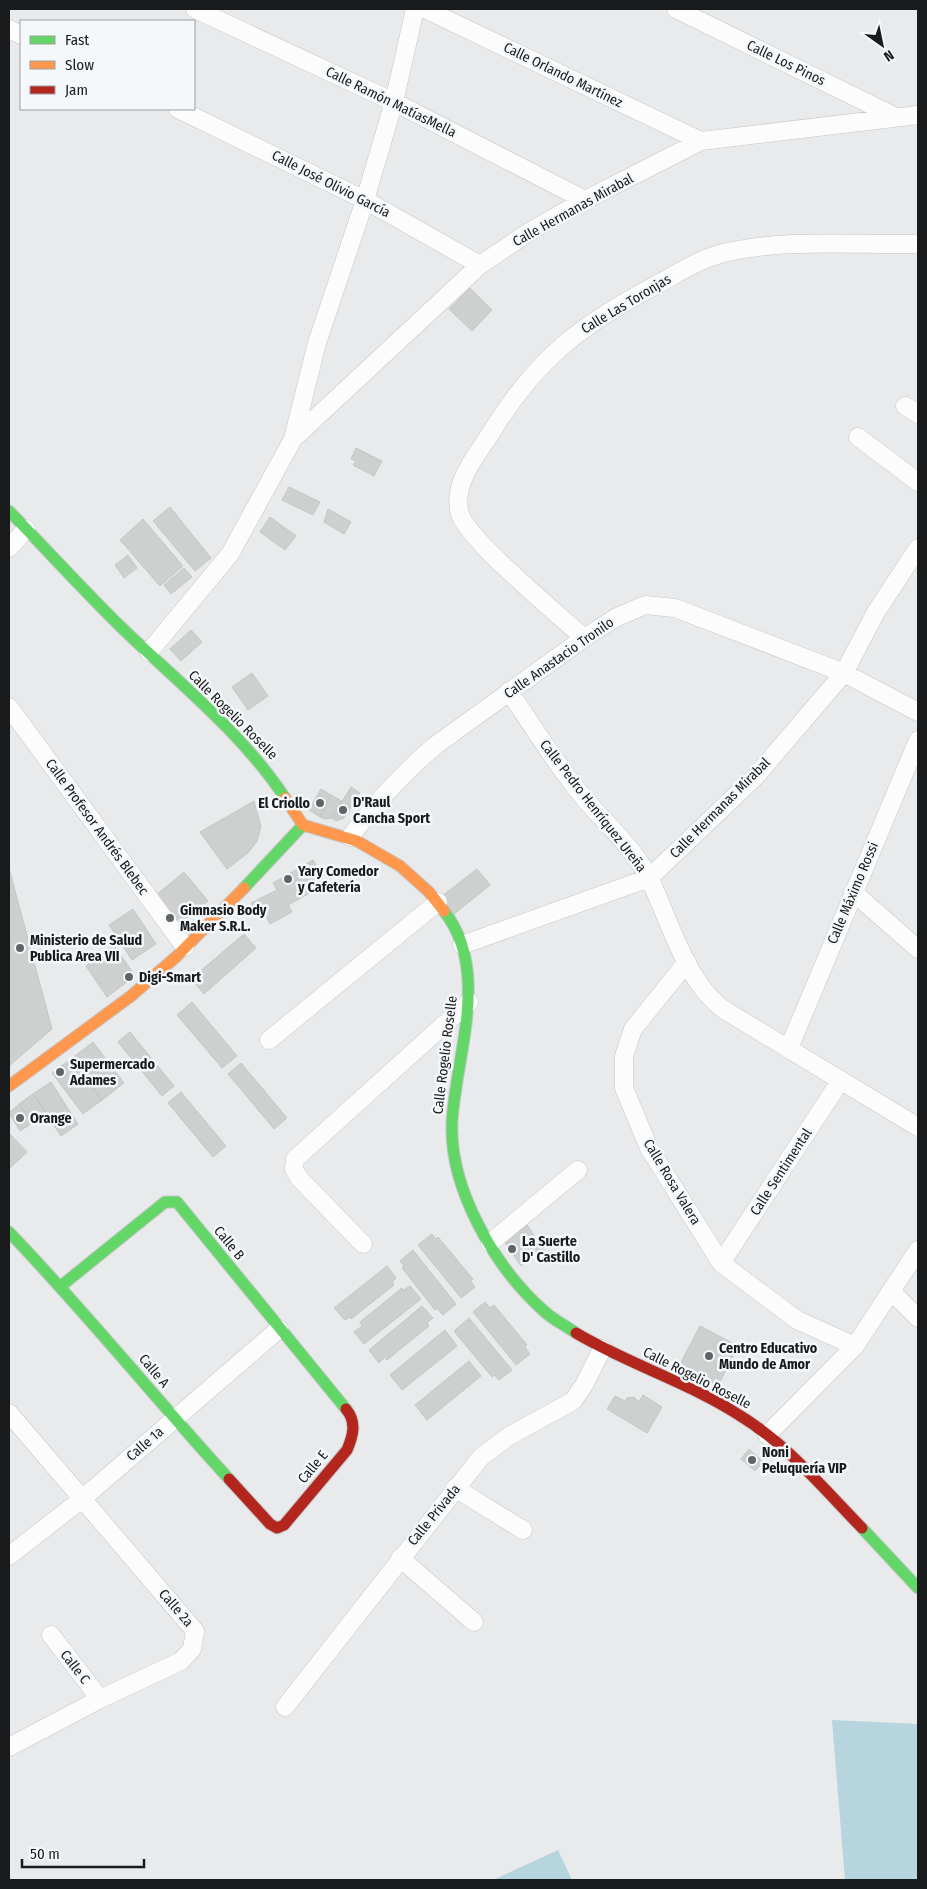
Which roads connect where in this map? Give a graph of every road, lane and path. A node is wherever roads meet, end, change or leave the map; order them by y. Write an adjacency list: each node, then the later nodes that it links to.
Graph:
1 (195, 9): 5 (street, Calle Ramón MatíasMella)
2 (414, 9): 5 (street)
3 (425, 9): 9 (street, Calle Orlando Martínez)
4 (676, 9): 8 (street, Calle Los Pinos)
5 (394, 102): 10 (street); 11 (street, Calle Ramón MatíasMella)
6 (180, 110): 10 (street, Calle José Olivio García)
7 (918, 115): 8 (street, Calle Hermanas Mirabal)
8 (896, 117): 9 (street, Calle Hermanas Mirabal)
9 (701, 141): 11 (street, Calle Hermanas Mirabal)
10 (365, 200): 13 (street, Calle José Olivio García); 15 (street)
11 (585, 200): 13 (street, Calle Hermanas Mirabal)
12 (918, 244): 21 (street, Calle Las Toronjas)
13 (480, 265): 15 (street, Calle Hermanas Mirabal)
14 (858, 438): 16 (street)
15 (293, 439): 22 (street)
16 (918, 482)
17 (9, 511): 18 (street, Calle Rogelio Roselle)
18 (26, 529): 19 (street); 22 (street, Calle Rogelio Roselle)
19 (9, 548)
20 (918, 548): 23 (street, Calle Hermanas Mirabal)
21 (584, 638): 23 (street, Calle Anastacio Tronilo); 24 (street, Calle Anastacio Tronilo)
22 (149, 652): 28 (street, Calle Rogelio Roselle)
23 (844, 672): 26 (street, Calle Anastacio Tronilo); 30 (street, Calle Hermanas Mirabal)
24 (510, 691): 29 (street, Calle Anastacio Tronilo); 30 (street, Calle Pedro Henríquez Ureña)
25 (9, 707): 34 (street, Calle Profesor Andrés Blebec)
26 (918, 712)
27 (918, 740): 31 (street, Calle Máximo Rossi)
28 (304, 825): 29 (street, Calle Rogelio Roselle); 34 (street)
29 (350, 837): 32 (street, Calle Rogelio Roselle)
30 (649, 878): 33 (street, Calle Hermanas Mirabal); 36 (street, Calle Pedro Henríquez Ureña)
31 (853, 892): 35 (street); 39 (street, Calle Máximo Rossi)
32 (438, 902): 33 (street, Calle Rogelio Roselle); 38 (street)
33 (462, 945): 37 (street, Calle Rogelio Roselle)
34 (185, 947): 41 (street)
35 (918, 949)
36 (686, 962): 39 (street, Calle Pedro Henríquez Ureña); 48 (street, Calle Rosa Valera)
37 (469, 1002): 45 (street, Calle Rogelio Roselle); 46 (street)
38 (269, 1040)
39 (789, 1048): 40 (street, Calle Pedro Henríquez Ureña)
40 (841, 1080): 42 (street, Calle Pedro Henríquez Ureña); 48 (street, Calle Sentimental)
41 (9, 1086)
42 (918, 1127)
43 (578, 1170): 45 (street)
44 (9, 1232): 49 (street, Calle A)
45 (490, 1243): 54 (street, Calle Rogelio Roselle)
46 (363, 1244)
47 (918, 1250): 50 (street)
48 (721, 1263): 53 (street, Calle Rosa Valera)
49 (62, 1286): 52 (street, Calle B); 57 (street, Calle A)
50 (891, 1291): 51 (street); 53 (street)
51 (918, 1318)
52 (279, 1329): 56 (street, Calle B); 57 (street, Calle 1a)
53 (855, 1346): 58 (street)
54 (602, 1349): 58 (street, Calle Rogelio Roselle); 59 (street, Calle Privada)
55 (9, 1413): 60 (street, Calle 2a)
56 (352, 1416): 61 (street, Calle E)
57 (174, 1419): 60 (street, Calle 1a); 61 (street, Calle A)
58 (767, 1435): 65 (street, Calle Rogelio Roselle)
59 (455, 1488): 62 (street); 64 (street, Calle Privada)
60 (82, 1499): 63 (street, Calle 1a); 68 (street, Calle 2a)
61 (277, 1528)
62 (522, 1530)
63 (9, 1556)
64 (400, 1558): 66 (street); 69 (street, Calle Privada)
65 (918, 1588)
66 (474, 1622)
67 (50, 1635): 68 (street, Calle C)
68 (100, 1699): 70 (street, Calle 2a)
69 (285, 1707)
70 (9, 1747)

